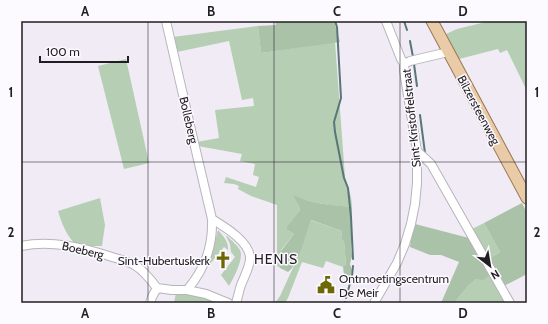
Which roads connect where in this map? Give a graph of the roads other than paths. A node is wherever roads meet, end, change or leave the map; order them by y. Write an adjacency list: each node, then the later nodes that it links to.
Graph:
1 (166, 21): 8 (street, Bolleberg)
2 (386, 21): 5 (street)
3 (432, 21): 4 (main road, Bilzersteenweg)
4 (448, 52): 5 (street, Sint-Kristoffelstraat); 7 (main road, Bilzersteenweg)
5 (404, 64): 6 (street, Sint-Kristoffelstraat)
6 (417, 151): 15 (street, Sint-Kristoffelstraat); 16 (street)
7 (527, 198)
8 (212, 219): 11 (street, Bolleberg); 14 (street)
9 (21, 246): 10 (street, Boeberg)
10 (156, 288): 11 (street); 12 (street)
11 (187, 290): 13 (street)
12 (150, 303)
13 (228, 303)
14 (236, 303)
15 (374, 303)
16 (510, 303)

